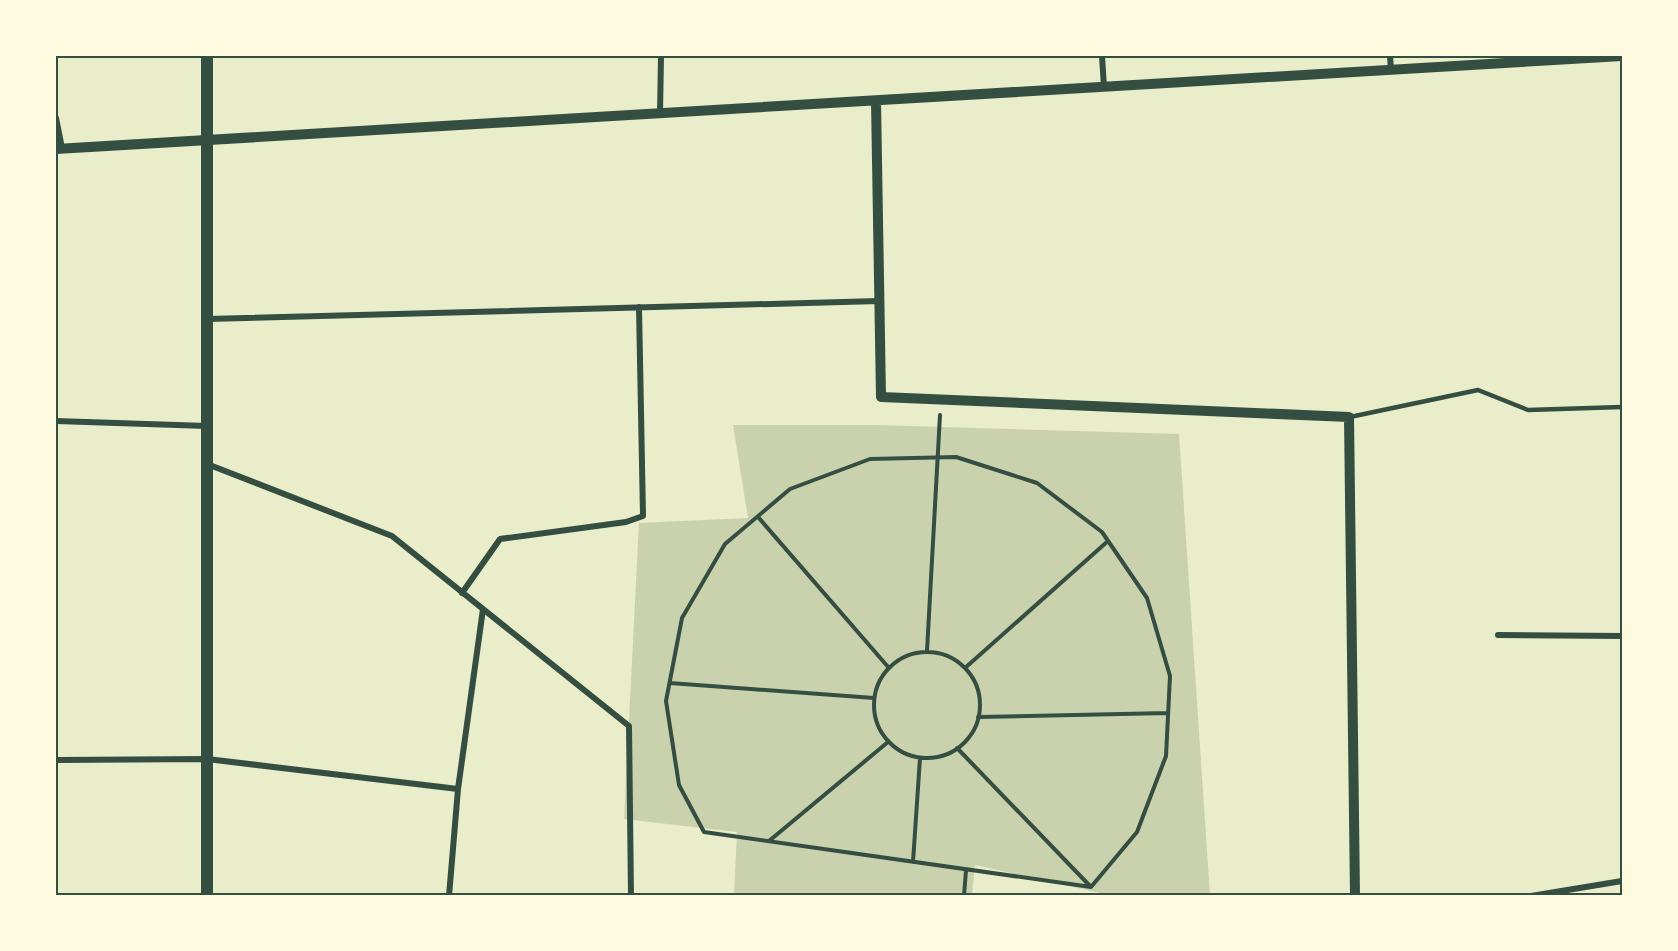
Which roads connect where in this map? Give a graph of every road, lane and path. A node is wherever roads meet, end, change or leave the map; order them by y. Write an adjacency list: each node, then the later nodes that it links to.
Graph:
1 (207, 56): 11 (main road)
2 (661, 56): 9 (street)
3 (1102, 56): 7 (street)
4 (1390, 56): 6 (street)
5 (1623, 56): 6 (street)
6 (1390, 70): 7 (street)
7 (1104, 87): 8 (street)
8 (876, 100): 9 (street); 13 (street)
9 (660, 113): 11 (street)
10 (56, 118): 12 (street)
11 (207, 140): 12 (street); 15 (main road)
12 (59, 149)
13 (879, 301): 14 (street); 16 (street)
14 (639, 307): 15 (street); 25 (street)
15 (207, 319): 20 (main road)
16 (941, 400): 18 (street); 21 (path)
17 (1623, 407): 18 (lane)
18 (1349, 417): 51 (street)
19 (56, 421): 20 (street)
20 (207, 426): 22 (main road)
21 (938, 457): 23 (path); 24 (path); 29 (path)
22 (207, 464): 25 (street); 39 (main road)
23 (758, 517): 30 (path); 32 (path)
24 (1108, 541): 31 (path); 34 (path)
25 (462, 593): 26 (street)
26 (483, 609): 41 (street); 49 (street)
27 (1498, 635): 28 (street)
28 (1623, 636)
29 (927, 651): 30 (path); 31 (path)
30 (889, 668): 33 (path)
31 (965, 668): 35 (path)
32 (670, 683): 33 (path); 42 (path)
33 (874, 698): 36 (path)
34 (1168, 712): 35 (path); 46 (path)
35 (978, 717): 37 (path)
36 (888, 742): 38 (path); 42 (path)
37 (957, 748): 38 (path); 46 (path)
38 (920, 758): 43 (path)
39 (207, 759): 40 (street); 41 (street); 47 (main road)
40 (56, 760)
41 (458, 789): 48 (street)
42 (769, 842): 43 (path)
43 (913, 862): 44 (path)
44 (966, 870): 46 (path); 50 (path)
45 (1623, 881): 52 (street)
46 (1091, 887)
47 (207, 896)
48 (449, 896)
49 (631, 896)
50 (964, 896)
51 (1355, 896)
52 (1531, 896)

